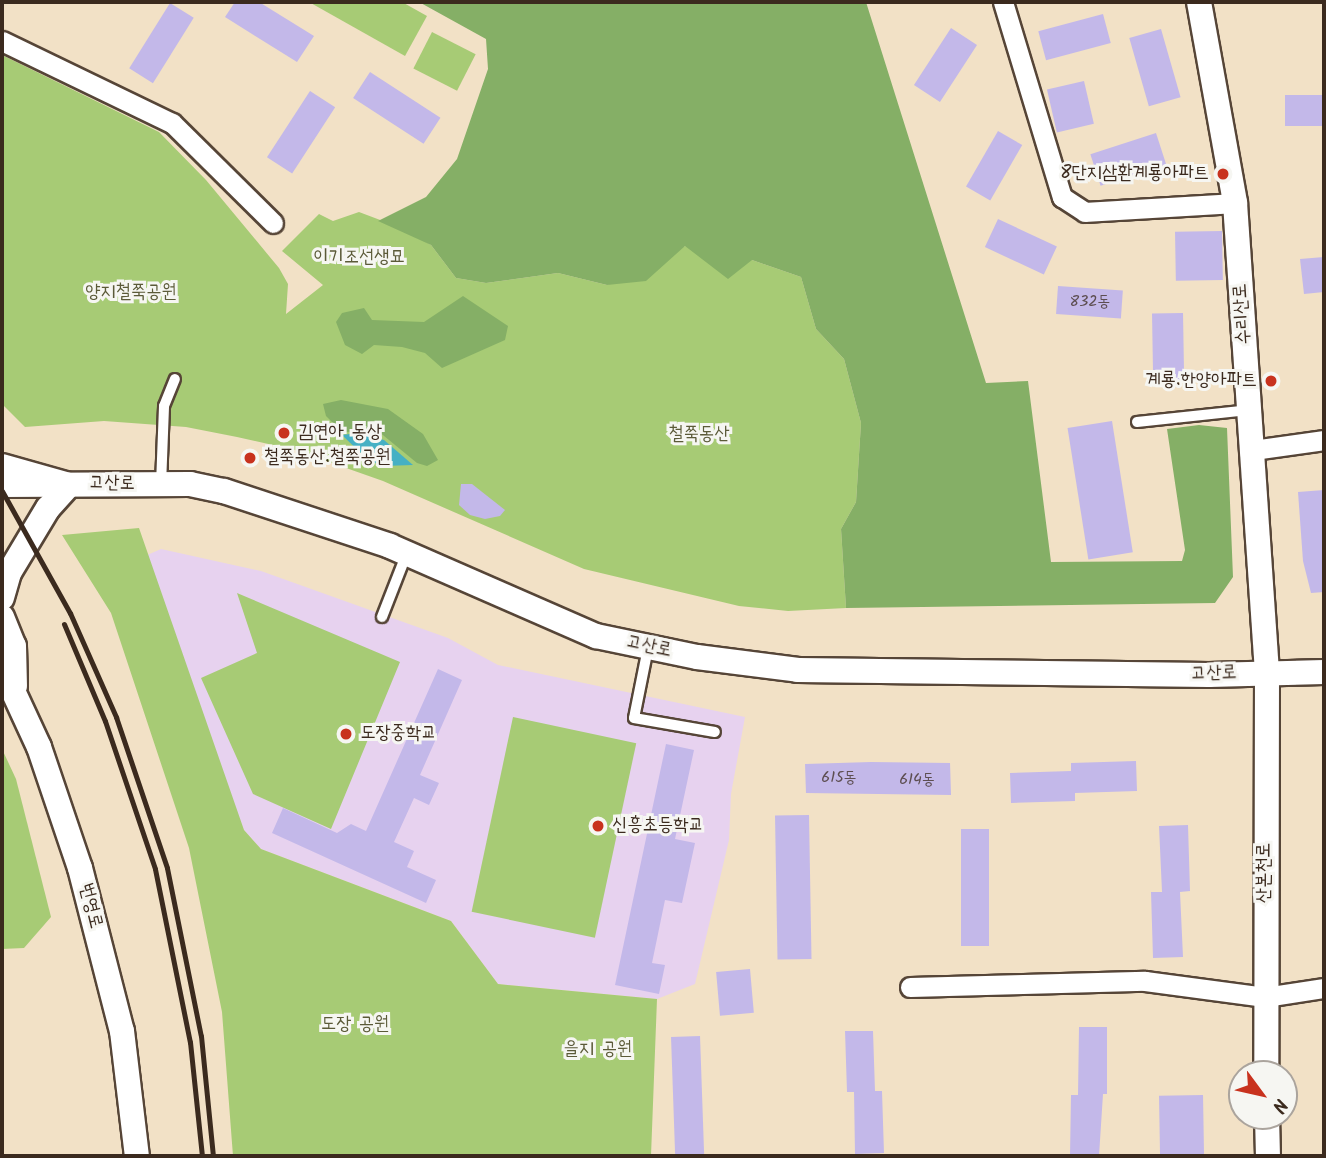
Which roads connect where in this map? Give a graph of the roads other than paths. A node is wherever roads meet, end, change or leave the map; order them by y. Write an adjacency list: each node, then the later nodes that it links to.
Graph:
1 (1003, 2): 4 (street)
2 (1199, 2): 4 (street, 수리산로)
3 (2, 41): 5 (street)
4 (1235, 203): 7 (street, 수리산로)
5 (273, 223)
6 (175, 379): 14 (lane)
7 (1250, 410): 8 (lane); 10 (street, 수리산로)
8 (1137, 422)
9 (1324, 440): 10 (street)
10 (1253, 450): 21 (street, 수리산로)
11 (2, 466): 13 (street)
12 (2, 485): 13 (street, 고산로)
13 (69, 485): 14 (street, 고산로); 16 (street)
14 (162, 485): 15 (street, 고산로)
15 (407, 553): 18 (lane); 19 (street, 고산로)
16 (2, 598)
17 (2, 617): 23 (street)
18 (382, 617)
19 (649, 647): 21 (street, 고산로); 24 (lane)
20 (2, 667): 23 (street, 번영로)
21 (1267, 671): 22 (street, 고산로); 27 (street, 산본천로)
22 (1324, 672)
23 (8, 690): 30 (street, 번영로)
24 (715, 732)
25 (909, 987): 27 (street)
26 (1324, 988): 27 (street)
27 (1265, 997): 28 (street, 산본천로)
28 (1266, 1060)
29 (1267, 1130): 31 (street)
30 (136, 1156)
31 (1268, 1156)

